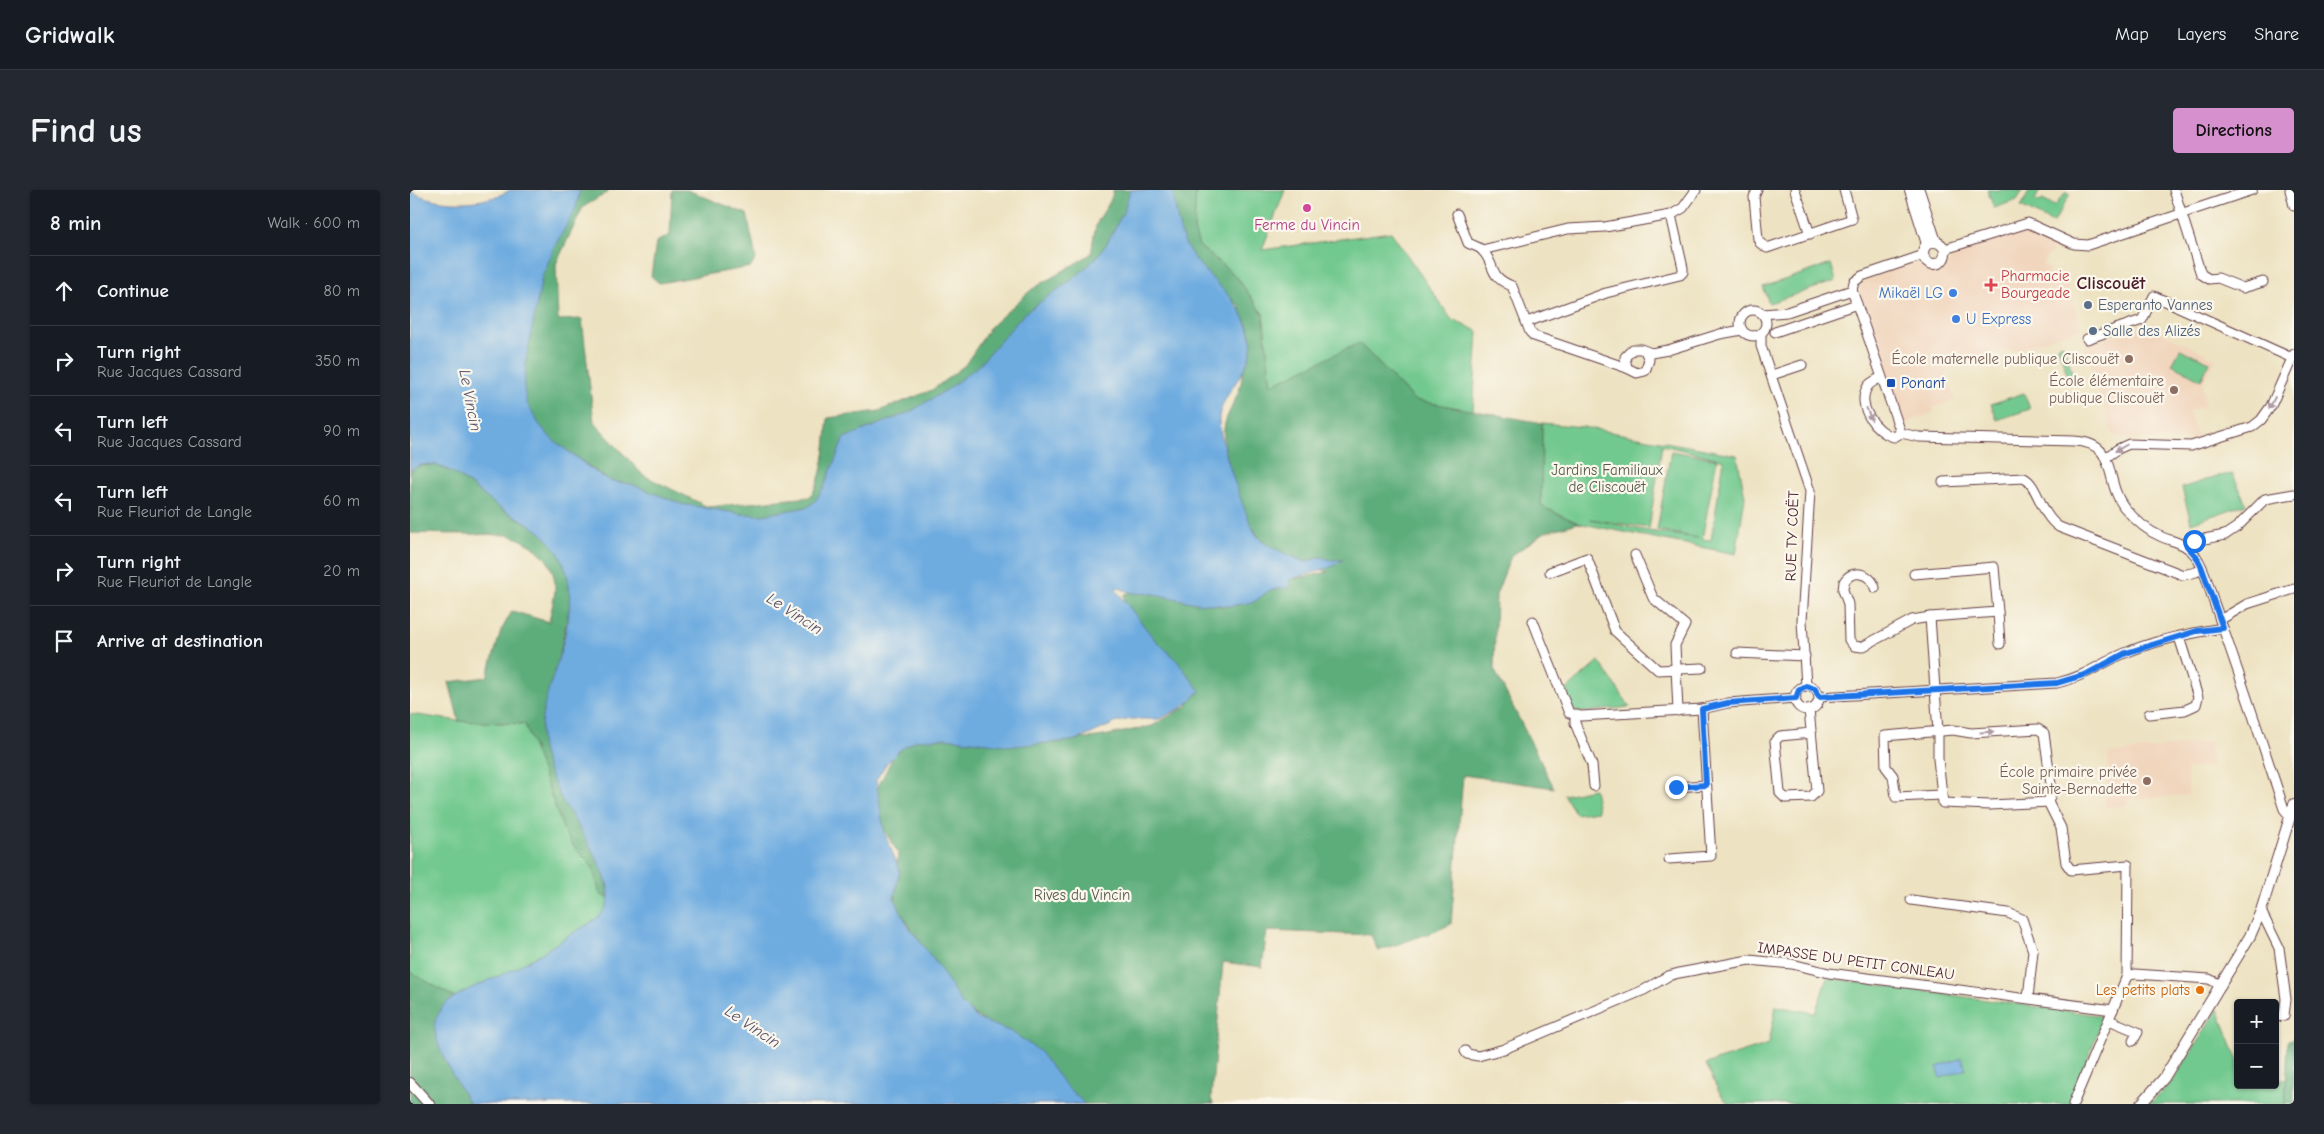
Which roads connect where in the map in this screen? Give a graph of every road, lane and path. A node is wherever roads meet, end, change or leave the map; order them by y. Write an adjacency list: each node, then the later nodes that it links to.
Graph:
1 (1696, 190): 13 (street)
2 (1757, 190): 14 (street)
3 (1795, 190): 14 (street)
4 (1844, 190): 14 (street)
5 (1910, 190): 15 (street)
6 (1919, 190): 15 (street)
7 (2174, 190): 12 (street)
8 (2252, 190): 12 (street)
9 (2290, 190): 10 (street)
10 (2294, 206)
11 (1457, 214): 17 (street)
12 (2182, 214): 16 (street); 19 (street)
13 (1671, 215): 17 (street); 24 (street)
14 (1810, 234)
15 (1932, 243): 16 (street); 18 (street)
16 (1945, 249): 18 (street)
17 (1482, 250): 24 (street)
18 (1924, 255): 20 (street)
19 (2263, 282)
20 (1852, 290): 21 (street); 22 (street)
21 (1857, 304): 27 (street); 39 (street)
22 (1787, 312): 23 (street); 25 (street)
23 (1763, 314): 25 (street); 26 (street)
24 (1527, 322): 34 (street)
25 (1766, 324): 28 (street)
26 (1741, 326): 28 (street); 30 (street)
27 (1775, 332)
28 (1761, 333): 38 (street, RUE TY COËT)
29 (2088, 339): 32 (street)
30 (1668, 350): 31 (street); 35 (street)
31 (1646, 353): 33 (street); 35 (street)
32 (2293, 356): 41 (street, one-way to 41)
33 (1625, 357): 34 (street); 37 (street)
34 (1606, 361): 37 (street)
35 (1649, 364): 37 (street)
36 (1802, 365): 38 (street)
37 (1627, 368)
38 (1772, 375): 58 (street, RUE TY COËT)
39 (1881, 377): 40 (street); 40 (street, one-way to 40)
40 (1901, 434): 41 (street)
41 (2105, 458): 44 (street)
42 (1943, 482): 46 (street)
43 (2294, 494): 44 (street)
44 (2187, 546): 46 (street)
45 (1635, 555): 60 (street)
46 (2202, 569): 54 (street)
47 (1550, 572): 60 (street)
48 (1914, 574): 51 (street)
49 (1874, 588): 52 (street)
50 (2294, 589): 54 (street)
51 (1998, 612): 52 (street); 56 (street)
52 (1930, 617): 62 (street)
53 (1533, 621): 68 (street)
54 (2222, 624): 55 (street); 78 (street)
55 (2179, 636): 62 (street); 69 (street)
56 (2000, 644)
57 (1736, 653): 58 (street)
58 (1805, 656): 61 (street, RUE TY COËT)
59 (1702, 668): 60 (street)
60 (1676, 670): 67 (street)
61 (1806, 686): 63 (street); 64 (street)
62 (1935, 690): 63 (street); 70 (street)
63 (1819, 697): 66 (street)
64 (1796, 698): 65 (street); 66 (street)
65 (1702, 709): 67 (street); 72 (street)
66 (1809, 710): 71 (street)
67 (1678, 711): 68 (street)
68 (1575, 714): 73 (street)
69 (2150, 714)
70 (1938, 732): 75 (street); 75 (street); 76 (street, one-way to 76)
71 (1811, 733): 71 (street)
72 (1706, 785): 74 (street); 79 (street)
73 (1594, 786)
74 (1676, 787)
75 (1941, 795): 76 (street)
76 (2048, 802): 82 (street)
77 (2294, 804): 78 (street)
78 (2290, 821): 81 (street)
79 (1670, 859)
80 (1911, 900): 84 (street)
81 (2261, 911): 83 (street); 86 (street)
82 (2128, 976): 83 (street); 85 (street)
83 (2221, 985): 93 (street)
84 (2028, 998): 85 (street, IMPASSE DU PETIT CONLEAU); 89 (street, IMPASSE DU PETIT CONLEAU)
85 (2113, 1010): 87 (street)
86 (2279, 1017)
87 (2109, 1020): 88 (street); 92 (street)
88 (2133, 1041)
89 (1464, 1051)
90 (410, 1083): 91 (street)
91 (429, 1104)
92 (2073, 1104)
93 (2141, 1104)

